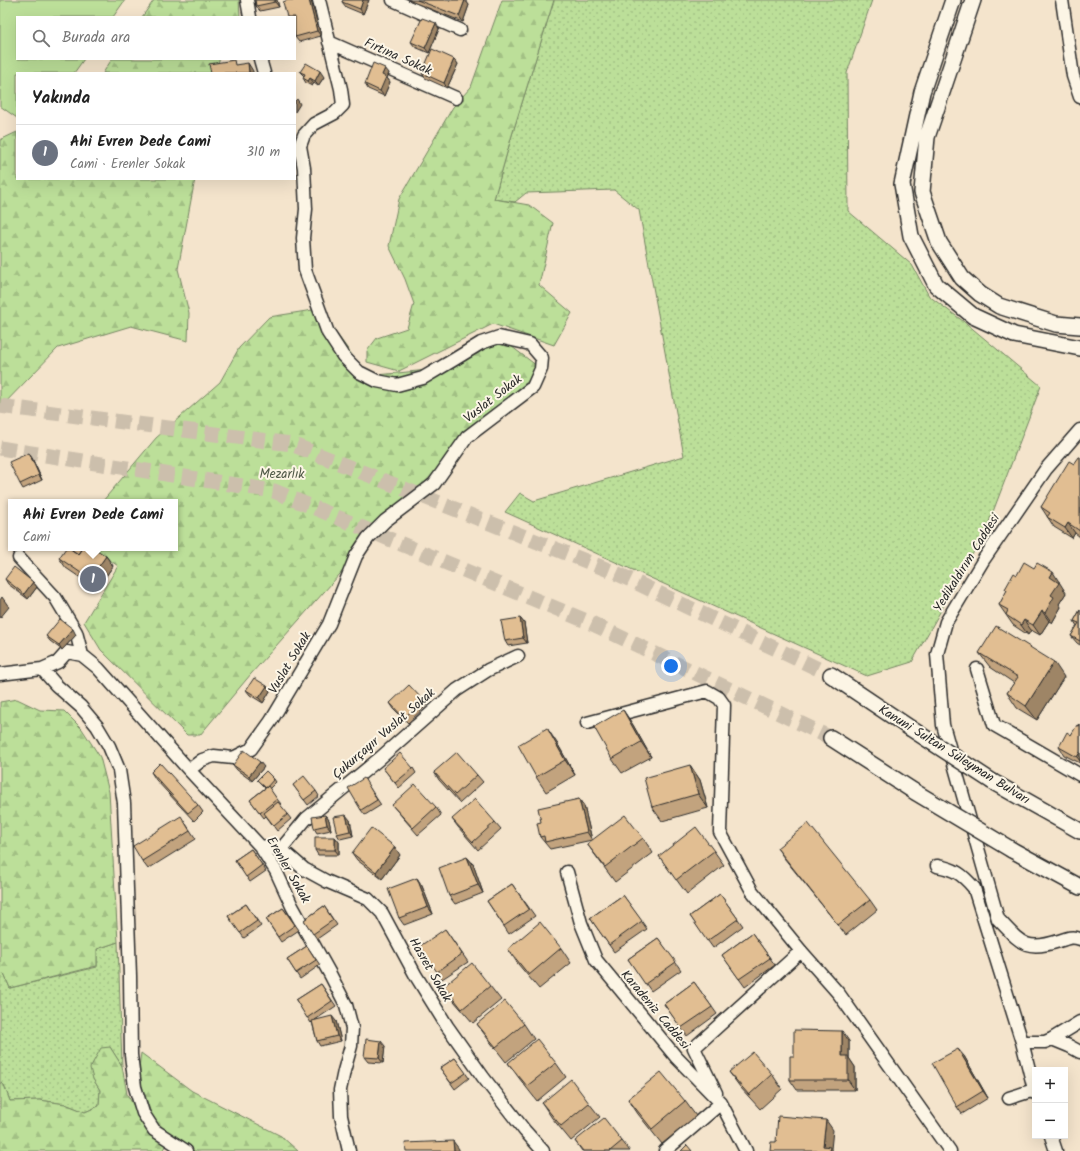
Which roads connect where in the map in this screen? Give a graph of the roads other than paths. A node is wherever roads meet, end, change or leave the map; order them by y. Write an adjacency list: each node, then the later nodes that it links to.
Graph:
1 (247, 0): 7 (street)
2 (319, 0): 9 (street)
3 (393, 0): 8 (street)
4 (953, 0): 16 (main road)
5 (973, 0): 15 (main road)
6 (1062, 0): 12 (street)
7 (250, 16)
8 (460, 30)
9 (329, 42): 13 (street, Fırtına Sokak); 14 (street, Vuslat Sokak)
10 (260, 60): 11 (street)
11 (264, 72)
12 (1080, 97)
13 (456, 98)
14 (300, 131): 27 (street, Vuslat Sokak)
15 (1080, 326)
16 (1080, 348)
17 (1080, 430): 35 (street, Yedikaldırım Caddesi)
18 (19, 558): 19 (street)
19 (82, 655): 21 (street); 27 (street, Erenler Sokak)
20 (518, 656): 31 (street, Çukurçayır Vuslat Sokak)
21 (42, 669): 23 (street); 46 (street)
22 (977, 669): 28 (street)
23 (0, 674)
24 (831, 674): 29 (main road, Kanuni Sultan Süleyman Bulvarı, bridge)
25 (587, 723): 36 (street)
26 (831, 738): 34 (main road, bridge)
27 (189, 770): 30 (street, Erenler Sokak)
28 (1080, 775)
29 (1080, 832)
30 (260, 846): 31 (street); 47 (street, Erenler Sokak)
31 (281, 849): 48 (street, Hasret Sokak)
32 (937, 866): 39 (street)
33 (567, 872): 44 (street, Karadeniz Caddesi)
34 (1080, 887)
35 (1080, 939)
36 (801, 951): 44 (street); 51 (street)
37 (1080, 1022): 38 (street)
38 (1052, 1039): 39 (street); 40 (street)
39 (1022, 1042): 41 (street)
40 (1080, 1052)
41 (1032, 1080)
42 (1032, 1093): 43 (street)
43 (1009, 1098)
44 (721, 1103): 49 (street); 50 (street, Karadeniz Caddesi)
45 (1052, 1139): 52 (street)
46 (186, 1151)
47 (349, 1151)
48 (543, 1151)
49 (665, 1151)
50 (746, 1151)
51 (950, 1151)
52 (1056, 1151)

